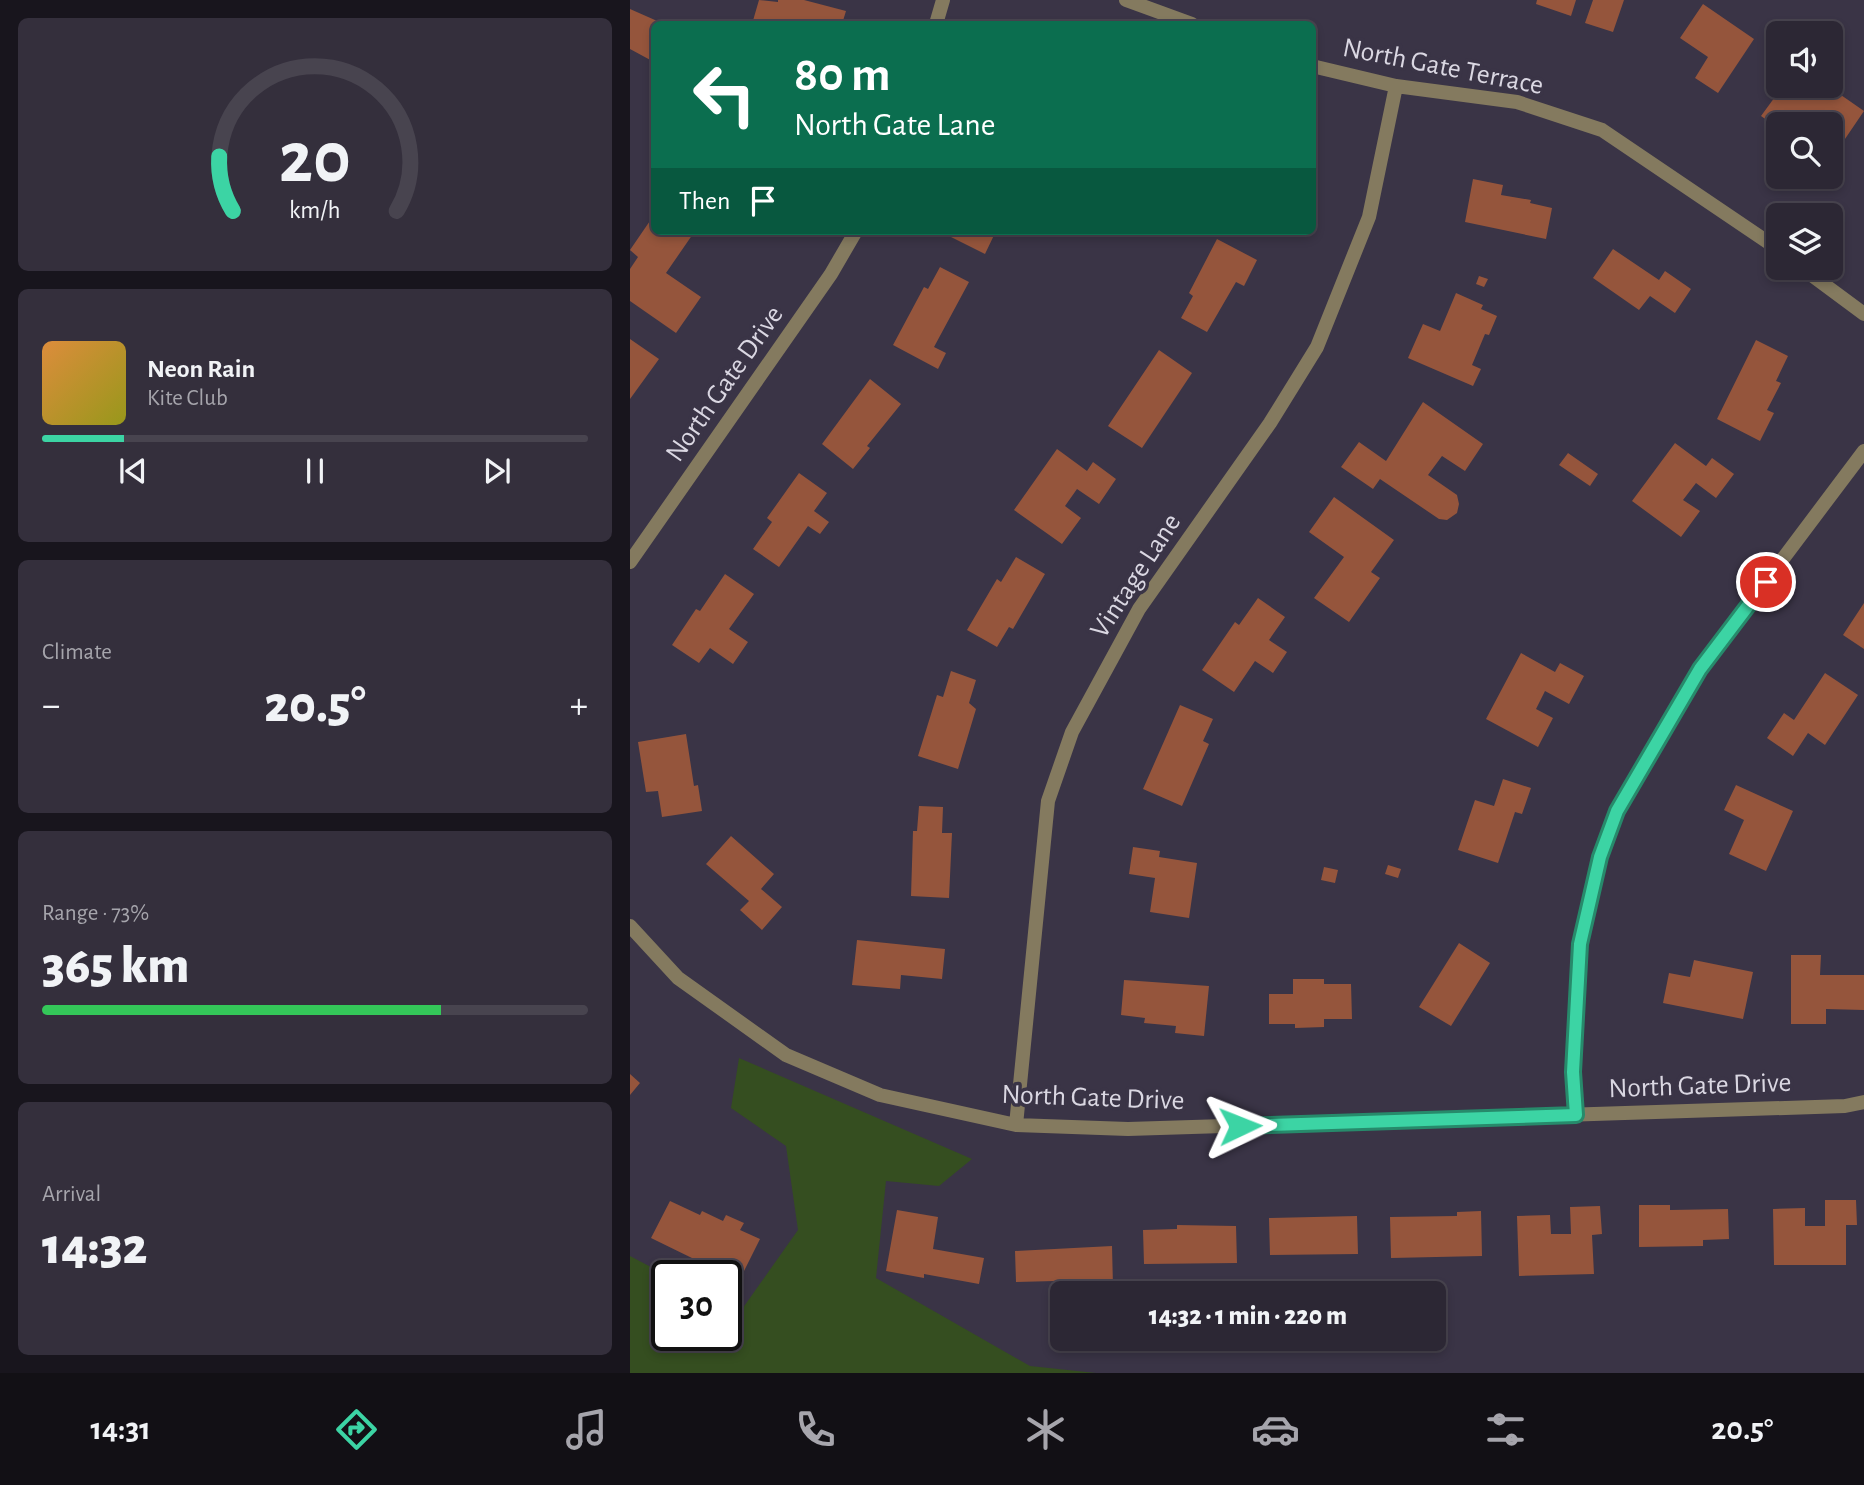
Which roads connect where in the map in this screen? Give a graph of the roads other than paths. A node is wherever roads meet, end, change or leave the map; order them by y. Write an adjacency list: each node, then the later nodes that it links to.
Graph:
1 (943, 0): 3 (street)
2 (1126, 0): 4 (street)
3 (937, 21)
4 (1184, 21)
5 (1316, 67): 6 (street, North Gate Terrace)
6 (1396, 86): 8 (street, North Gate Terrace); 16 (street, Vintage Lane)
7 (854, 235): 12 (street, North Gate Drive)
8 (1766, 241)
9 (1818, 280): 10 (street)
10 (1864, 314)
11 (1864, 451): 15 (street)
12 (630, 562)
13 (630, 926): 16 (street, North Gate Drive)
14 (1864, 1102): 15 (street, North Gate Drive)
15 (1576, 1115): 16 (street, North Gate Drive)
16 (1016, 1125)

